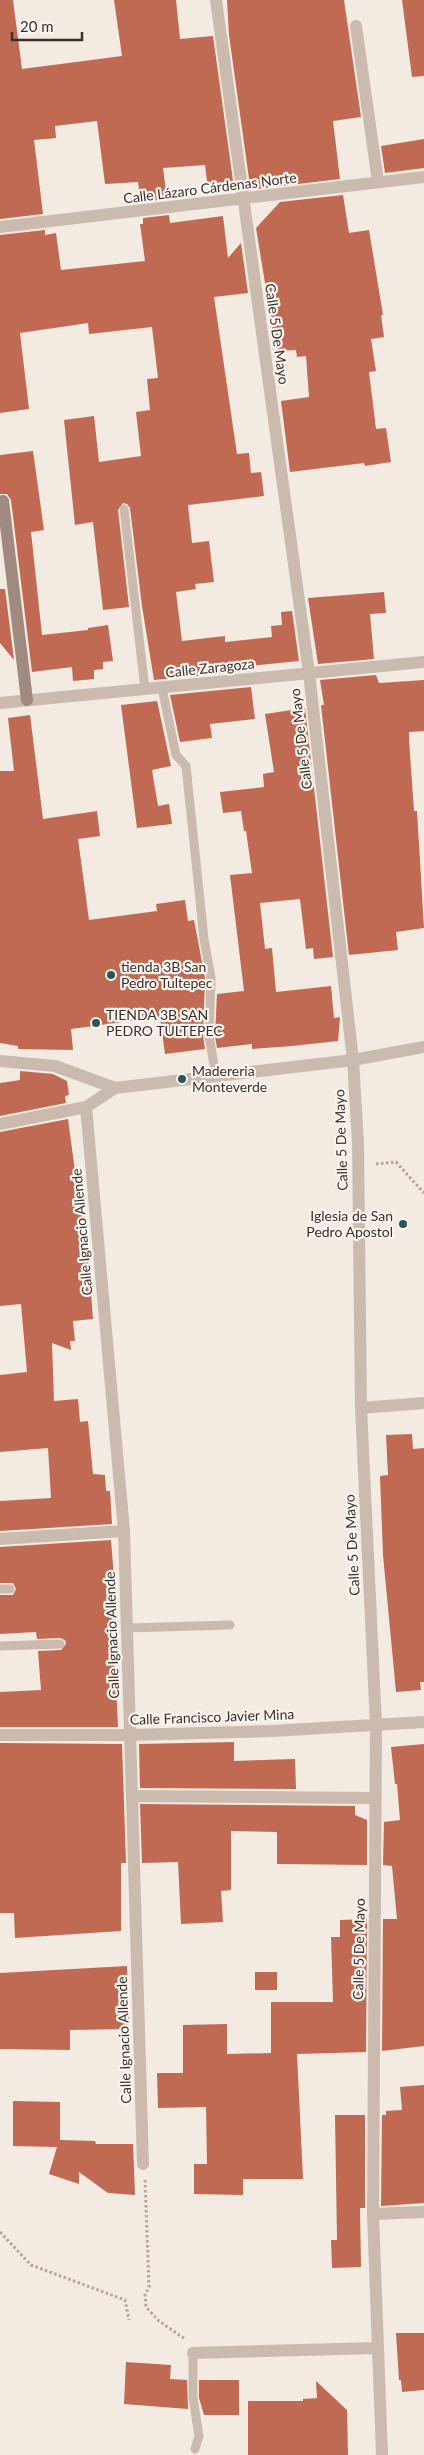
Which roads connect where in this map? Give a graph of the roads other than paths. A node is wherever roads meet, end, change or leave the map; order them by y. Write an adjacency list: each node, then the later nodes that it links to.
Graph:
1 (216, 0): 5 (street, Calle 5 De Mayo)
2 (356, 26): 4 (street)
3 (424, 177): 4 (street, Calle Lázaro Cárdenas Norte)
4 (378, 182): 5 (street, Calle Lázaro Cárdenas Norte)
5 (243, 200): 6 (street, Calle Lázaro Cárdenas Norte); 10 (street, Calle 5 De Mayo)
6 (0, 227)
7 (3, 501): 13 (street)
8 (124, 509): 12 (lane)
9 (424, 662): 10 (street, Calle Zaragoza)
10 (309, 673): 11 (street, Calle Zaragoza); 16 (street, Calle 5 De Mayo)
11 (162, 688): 12 (street, Calle Zaragoza); 18 (lane)
12 (145, 689): 13 (street, Calle Zaragoza)
13 (27, 700): 14 (street, Calle Zaragoza)
14 (0, 703)
15 (424, 1047): 16 (street)
16 (353, 1060): 18 (street); 23 (street, Calle 5 De Mayo)
17 (0, 1061): 19 (street)
18 (216, 1076): 19 (street)
19 (115, 1088): 20 (street)
20 (86, 1106): 21 (street); 24 (street, Calle Ignacio Allende)
21 (0, 1124)
22 (424, 1404): 23 (street)
23 (361, 1408): 33 (street, Calle 5 De Mayo)
24 (124, 1530): 25 (street); 29 (street, Calle Ignacio Allende)
25 (0, 1539)
26 (10, 1589): 27 (lane)
27 (0, 1590)
28 (230, 1625): 29 (lane)
29 (128, 1628): 35 (street, Calle Ignacio Allende)
30 (60, 1644): 31 (lane)
31 (0, 1646)
32 (424, 1722): 33 (street, Calle Francisco Javier Mina)
33 (376, 1726): 35 (street, Calle Francisco Javier Mina); 37 (street, Calle 5 De Mayo)
34 (0, 1735): 35 (street, Calle Francisco Javier Mina)
35 (130, 1735): 36 (street, Calle Ignacio Allende)
36 (132, 1796): 37 (street); 38 (street, Calle Ignacio Allende)
37 (376, 1798): 40 (street, Calle 5 De Mayo)
38 (143, 2164)
39 (424, 2212): 40 (street)
40 (374, 2214): 41 (street, Calle 5 De Mayo)
41 (377, 2348): 42 (street); 44 (street, Calle 5 De Mayo)
42 (193, 2353): 43 (lane)
43 (194, 2449)
44 (382, 2455)

